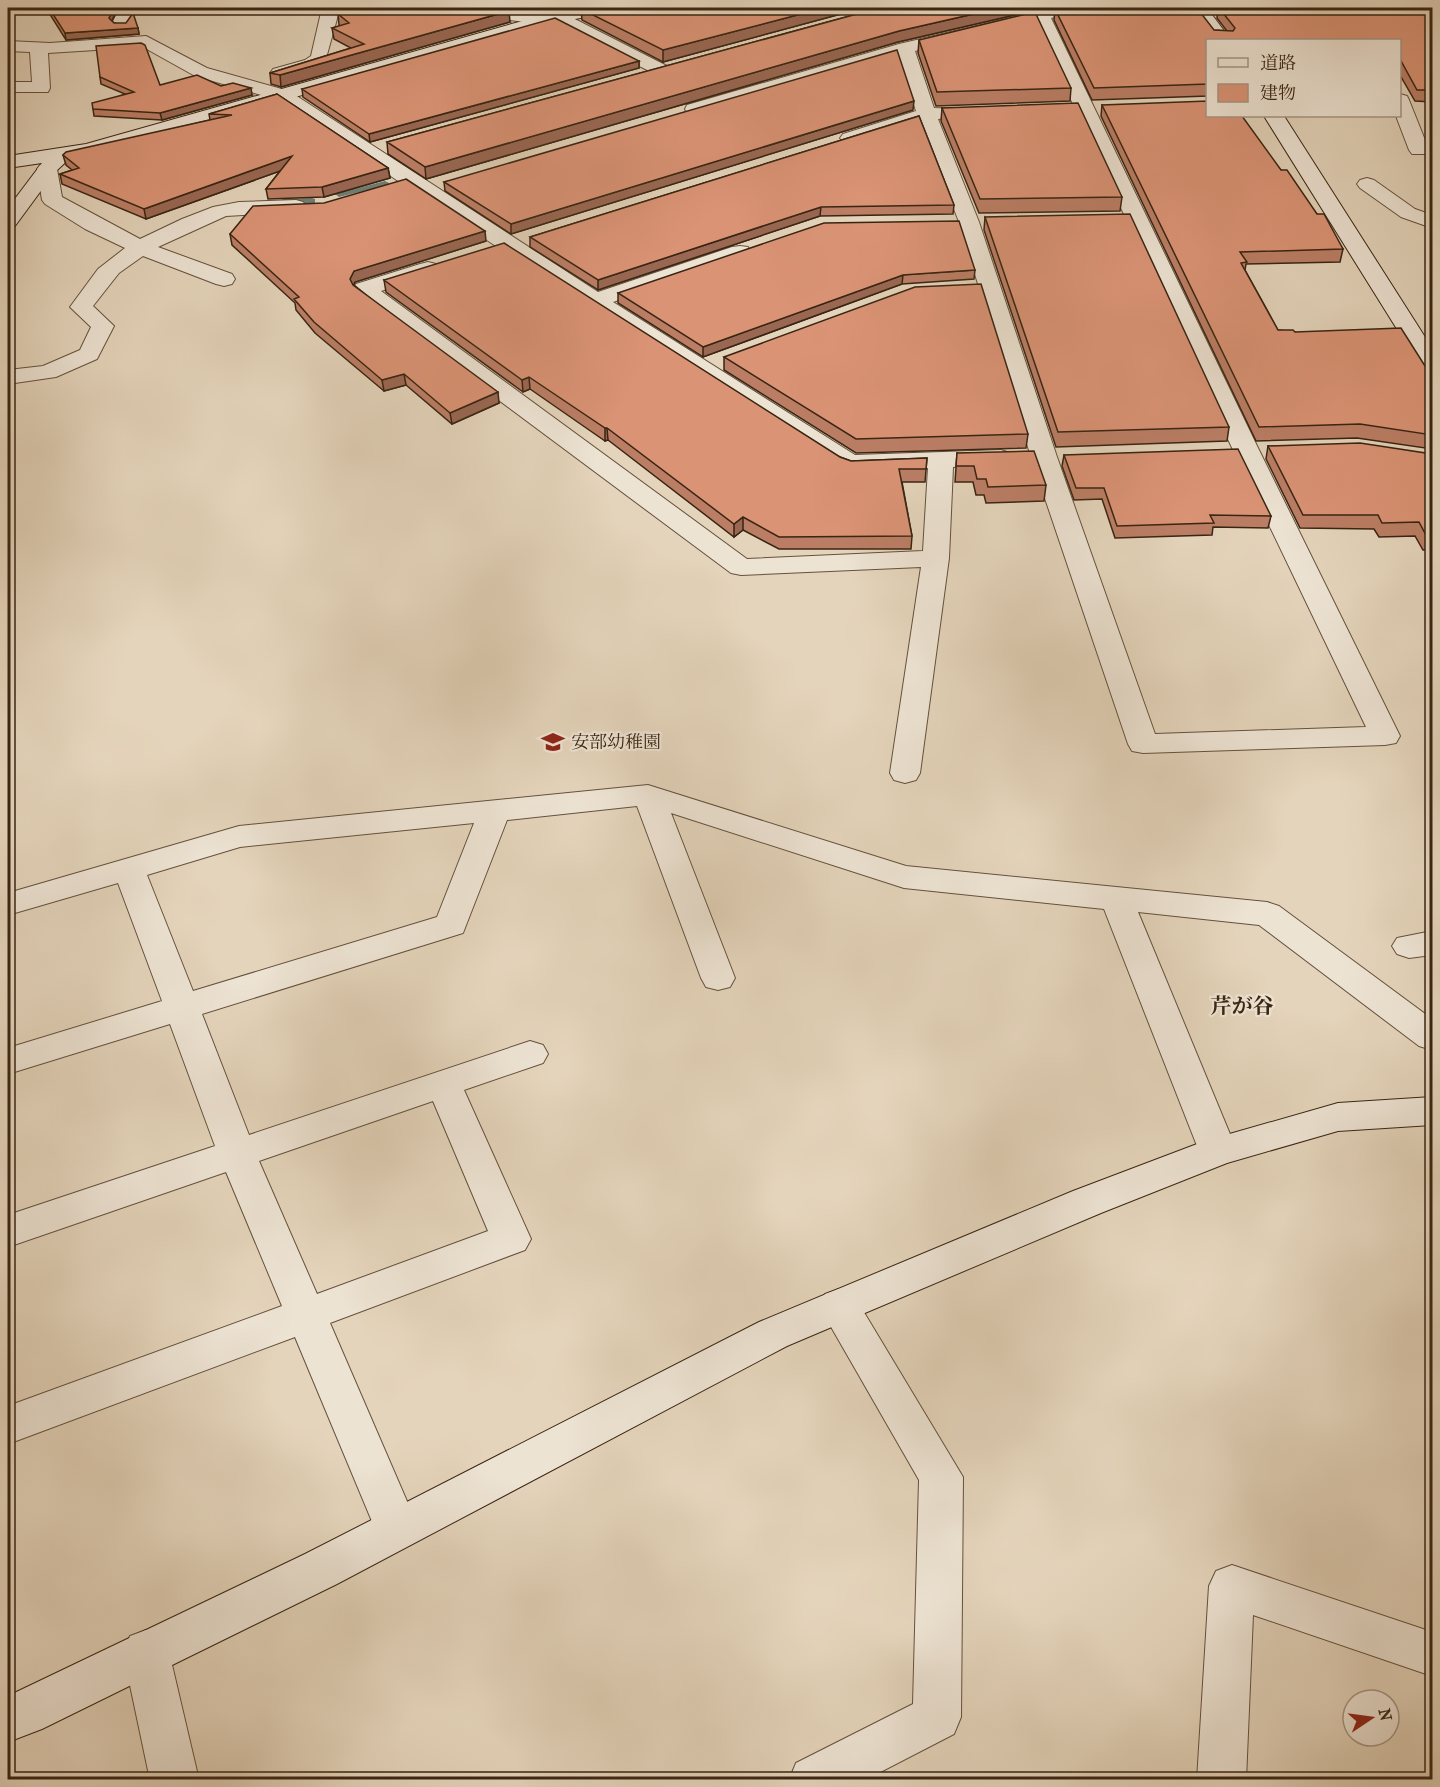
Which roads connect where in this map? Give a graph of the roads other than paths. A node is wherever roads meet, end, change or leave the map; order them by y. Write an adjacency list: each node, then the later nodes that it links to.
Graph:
1 (331, 8): 13 (street)
2 (458, 8): 7 (street)
3 (607, 8): 7 (street)
4 (1073, 8): 6 (street)
5 (1199, 8): 8 (street)
6 (1041, 16): 11 (street); 48 (street)
7 (552, 18): 12 (street); 15 (street)
8 (1221, 39)
9 (10, 41): 10 (street)
10 (39, 48): 13 (street); 14 (street)
11 (905, 48): 18 (street); 19 (street)
12 (639, 76)
13 (243, 84): 15 (street)
14 (8, 87)
15 (282, 95): 24 (street); 25 (street)
16 (1401, 103): 23 (street)
17 (971, 112): 18 (street)
18 (926, 114): 22 (street); 48 (street)
19 (676, 115)
20 (1275, 117): 45 (street)
21 (391, 145): 24 (street)
22 (825, 146)
23 (1419, 150)
24 (368, 151): 28 (street)
25 (63, 154): 26 (street); 27 (street)
26 (8, 162)
27 (47, 169): 33 (street); 35 (street)
28 (400, 181): 29 (street); 37 (street)
29 (447, 181)
30 (1367, 184): 34 (street)
31 (312, 200): 32 (street)
32 (226, 203): 35 (street); 39 (street)
33 (8, 222)
34 (1432, 222)
35 (120, 237): 39 (street)
36 (532, 237): 37 (street)
37 (509, 244): 40 (street); 43 (street)
38 (754, 247): 43 (street)
39 (142, 248): 42 (street); 47 (street)
40 (487, 251)
41 (453, 261): 50 (street)
42 (224, 279)
43 (597, 300): 46 (street)
44 (723, 360): 46 (street)
45 (1432, 366)
46 (701, 368): 49 (street)
47 (8, 377)
48 (1056, 457): 49 (street)
49 (941, 460): 50 (street)
50 (936, 558): 51 (street)
51 (905, 773)
52 (648, 795): 53 (street); 55 (street); 57 (street)
53 (494, 811): 54 (street); 58 (street)
54 (129, 868): 56 (street); 58 (street)
55 (1116, 898): 59 (street); 64 (street)
56 (8, 902)
57 (718, 978)
58 (182, 1007): 61 (street); 65 (street)
59 (1432, 1037)
60 (530, 1054): 62 (street)
61 (8, 1061)
62 (443, 1083): 65 (street); 68 (street)
63 (1432, 1112): 64 (street)
64 (1218, 1151): 67 (street)
65 (237, 1153): 66 (street); 68 (street)
66 (8, 1231)
67 (839, 1306): 70 (street); 75 (street)
68 (305, 1315): 69 (street); 70 (street)
69 (8, 1425)
70 (397, 1529): 71 (street)
71 (146, 1652): 73 (street); 74 (street)
72 (1432, 1654): 76 (street)
73 (8, 1719)
74 (175, 1779)
75 (813, 1779)
76 (1221, 1779)

